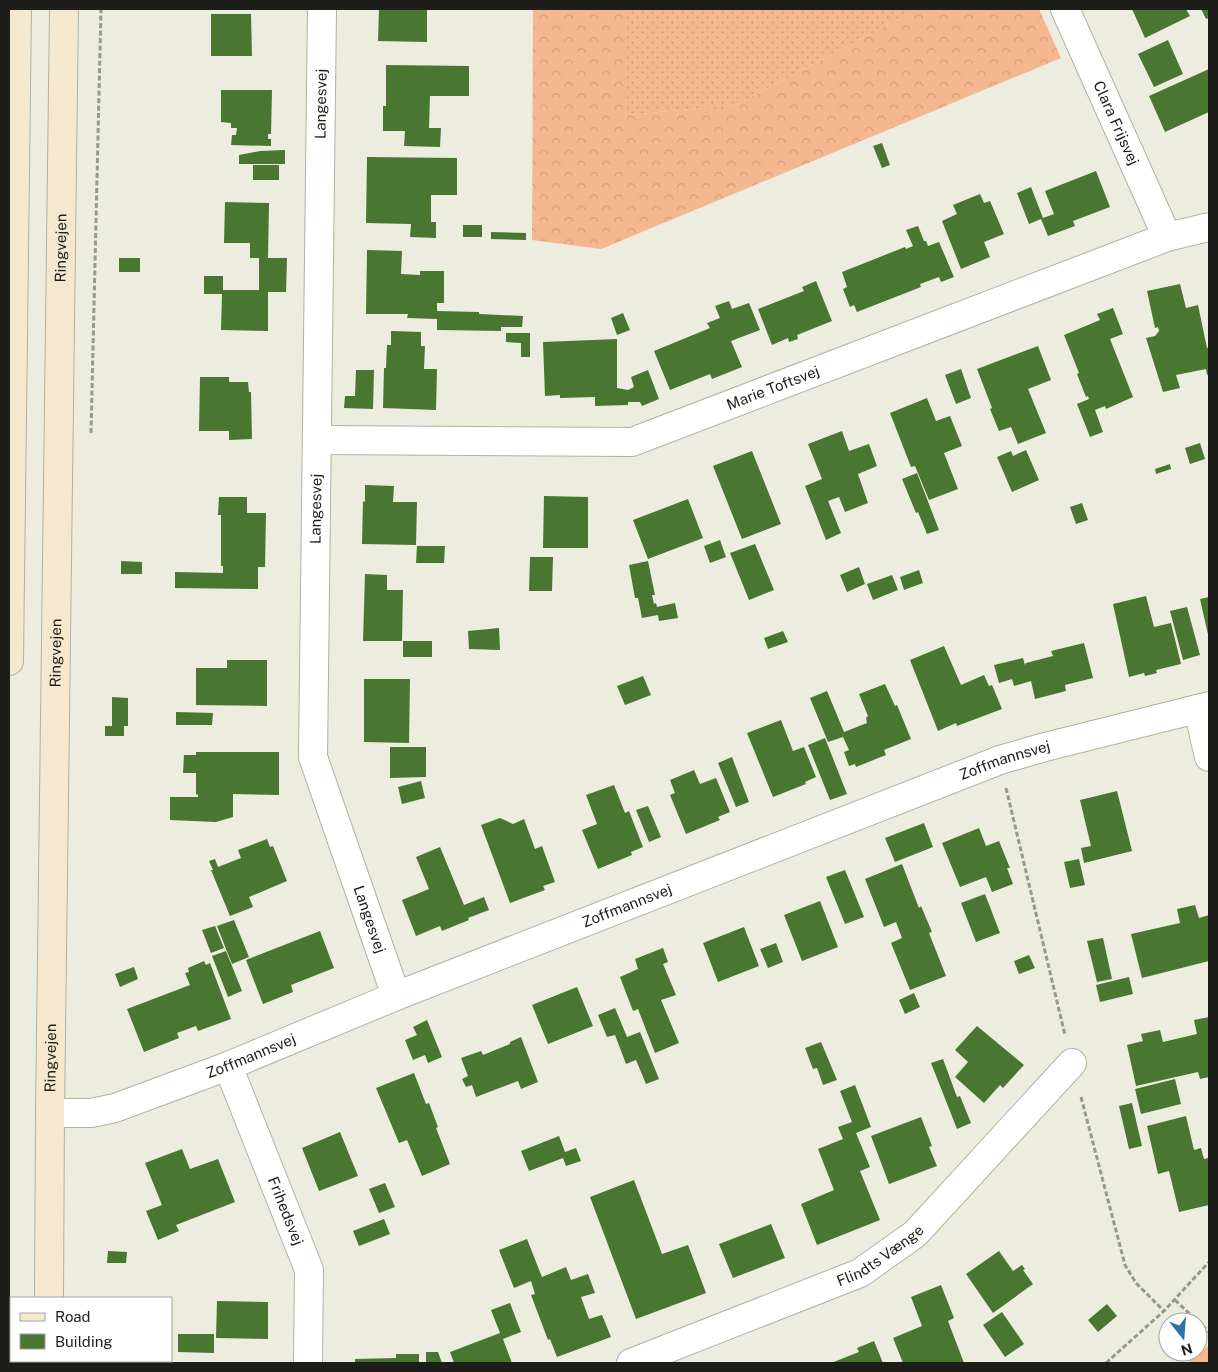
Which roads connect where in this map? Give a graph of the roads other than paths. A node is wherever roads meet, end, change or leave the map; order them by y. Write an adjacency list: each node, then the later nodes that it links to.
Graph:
1 (17, 9): 8 (main road)
2 (64, 9): 14 (main road, Ringvejen)
3 (322, 9): 7 (street, Langesvej)
4 (1065, 9): 6 (street, Clara Frijsvej)
5 (1209, 227): 6 (street, Marie Toftsvej)
6 (1168, 237): 7 (street, Marie Toftsvej)
7 (317, 440): 11 (street, Langesvej)
8 (9, 661)
9 (1204, 707): 10 (street); 11 (street, Zoffmannsvej)
10 (1209, 757)
11 (396, 996): 13 (street, Zoffmannsvej)
12 (1072, 1063): 17 (street, Flindts Vænge)
13 (228, 1066): 14 (street, Zoffmannsvej); 16 (street, Frihedsvej)
14 (50, 1113): 15 (main road, Ringvejen)
15 (49, 1297)
16 (308, 1363)
17 (631, 1363)

